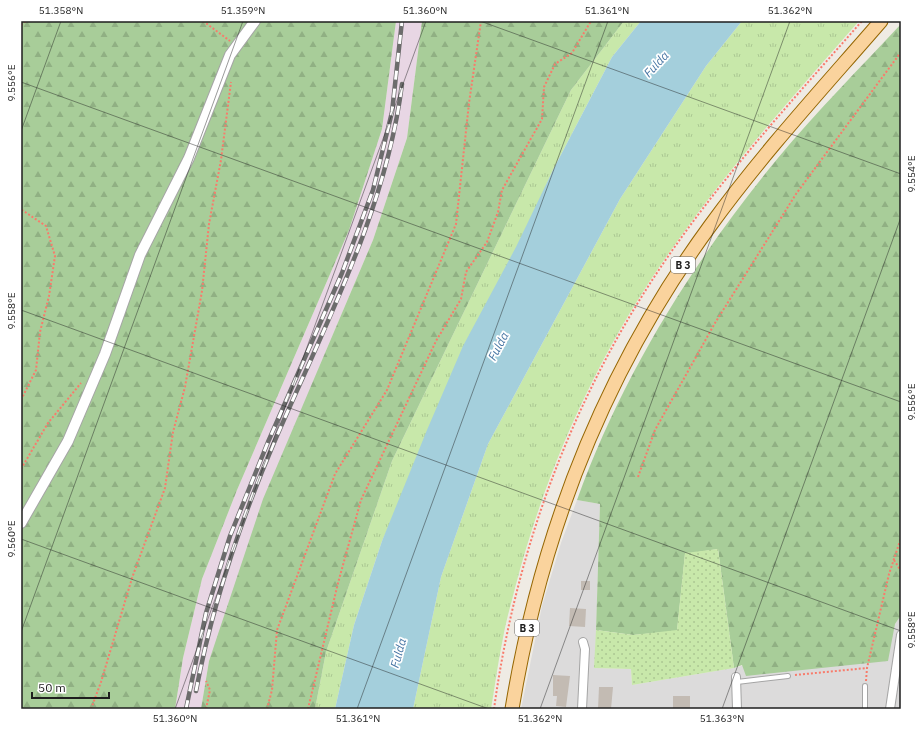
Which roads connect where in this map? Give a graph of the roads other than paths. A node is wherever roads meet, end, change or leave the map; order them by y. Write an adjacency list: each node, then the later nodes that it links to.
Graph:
1 (255, 21): 3 (street)
2 (881, 21): 9 (main road, B 3)
3 (21, 523)
4 (901, 635): 13 (street)
5 (583, 642): 10 (street)
6 (788, 676): 7 (lane)
7 (736, 679): 11 (street)
8 (865, 686): 12 (lane)
9 (512, 709)
10 (582, 709)
11 (737, 709)
12 (865, 709)
13 (890, 709)

